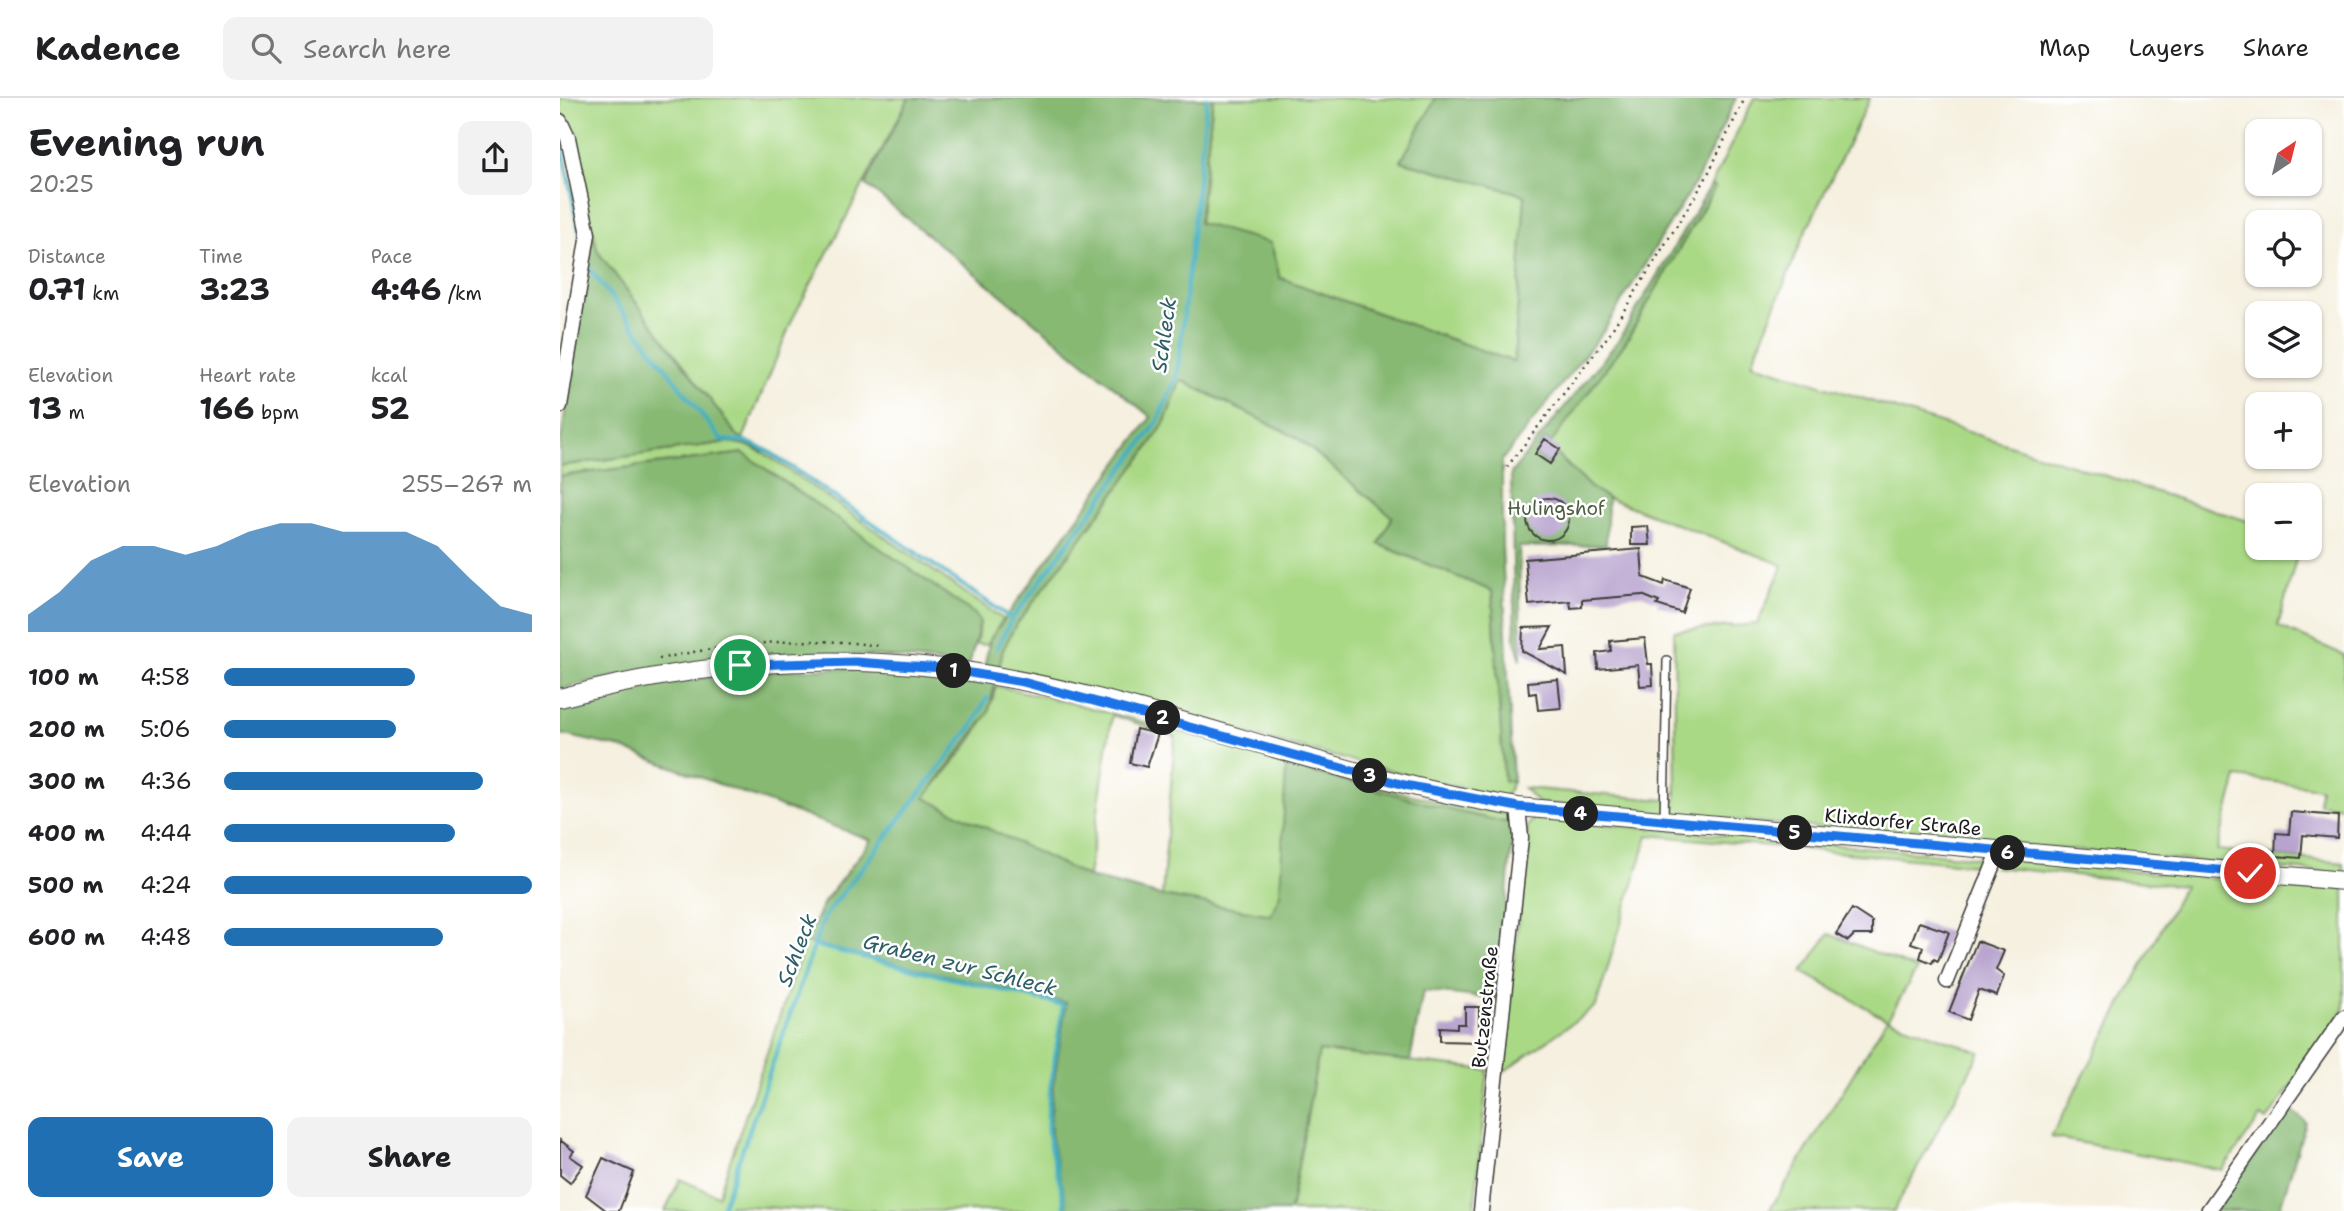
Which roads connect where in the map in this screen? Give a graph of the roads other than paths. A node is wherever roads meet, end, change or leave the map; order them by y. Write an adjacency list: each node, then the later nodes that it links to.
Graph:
1 (560, 121): 2 (street)
2 (560, 406)
3 (1667, 660): 6 (lane)
4 (560, 698): 5 (street, Klixdorfer Straße)
5 (1518, 807): 6 (street, Klixdorfer Straße); 11 (street, Butzenstraße)
6 (1664, 821): 7 (street, Klixdorfer Straße)
7 (1999, 852): 8 (street, Klixdorfer Straße); 9 (street, Klixdorfer Straße)
8 (2344, 881)
9 (1947, 981)
10 (2344, 1017): 12 (street)
11 (1481, 1211)
12 (2208, 1211)

